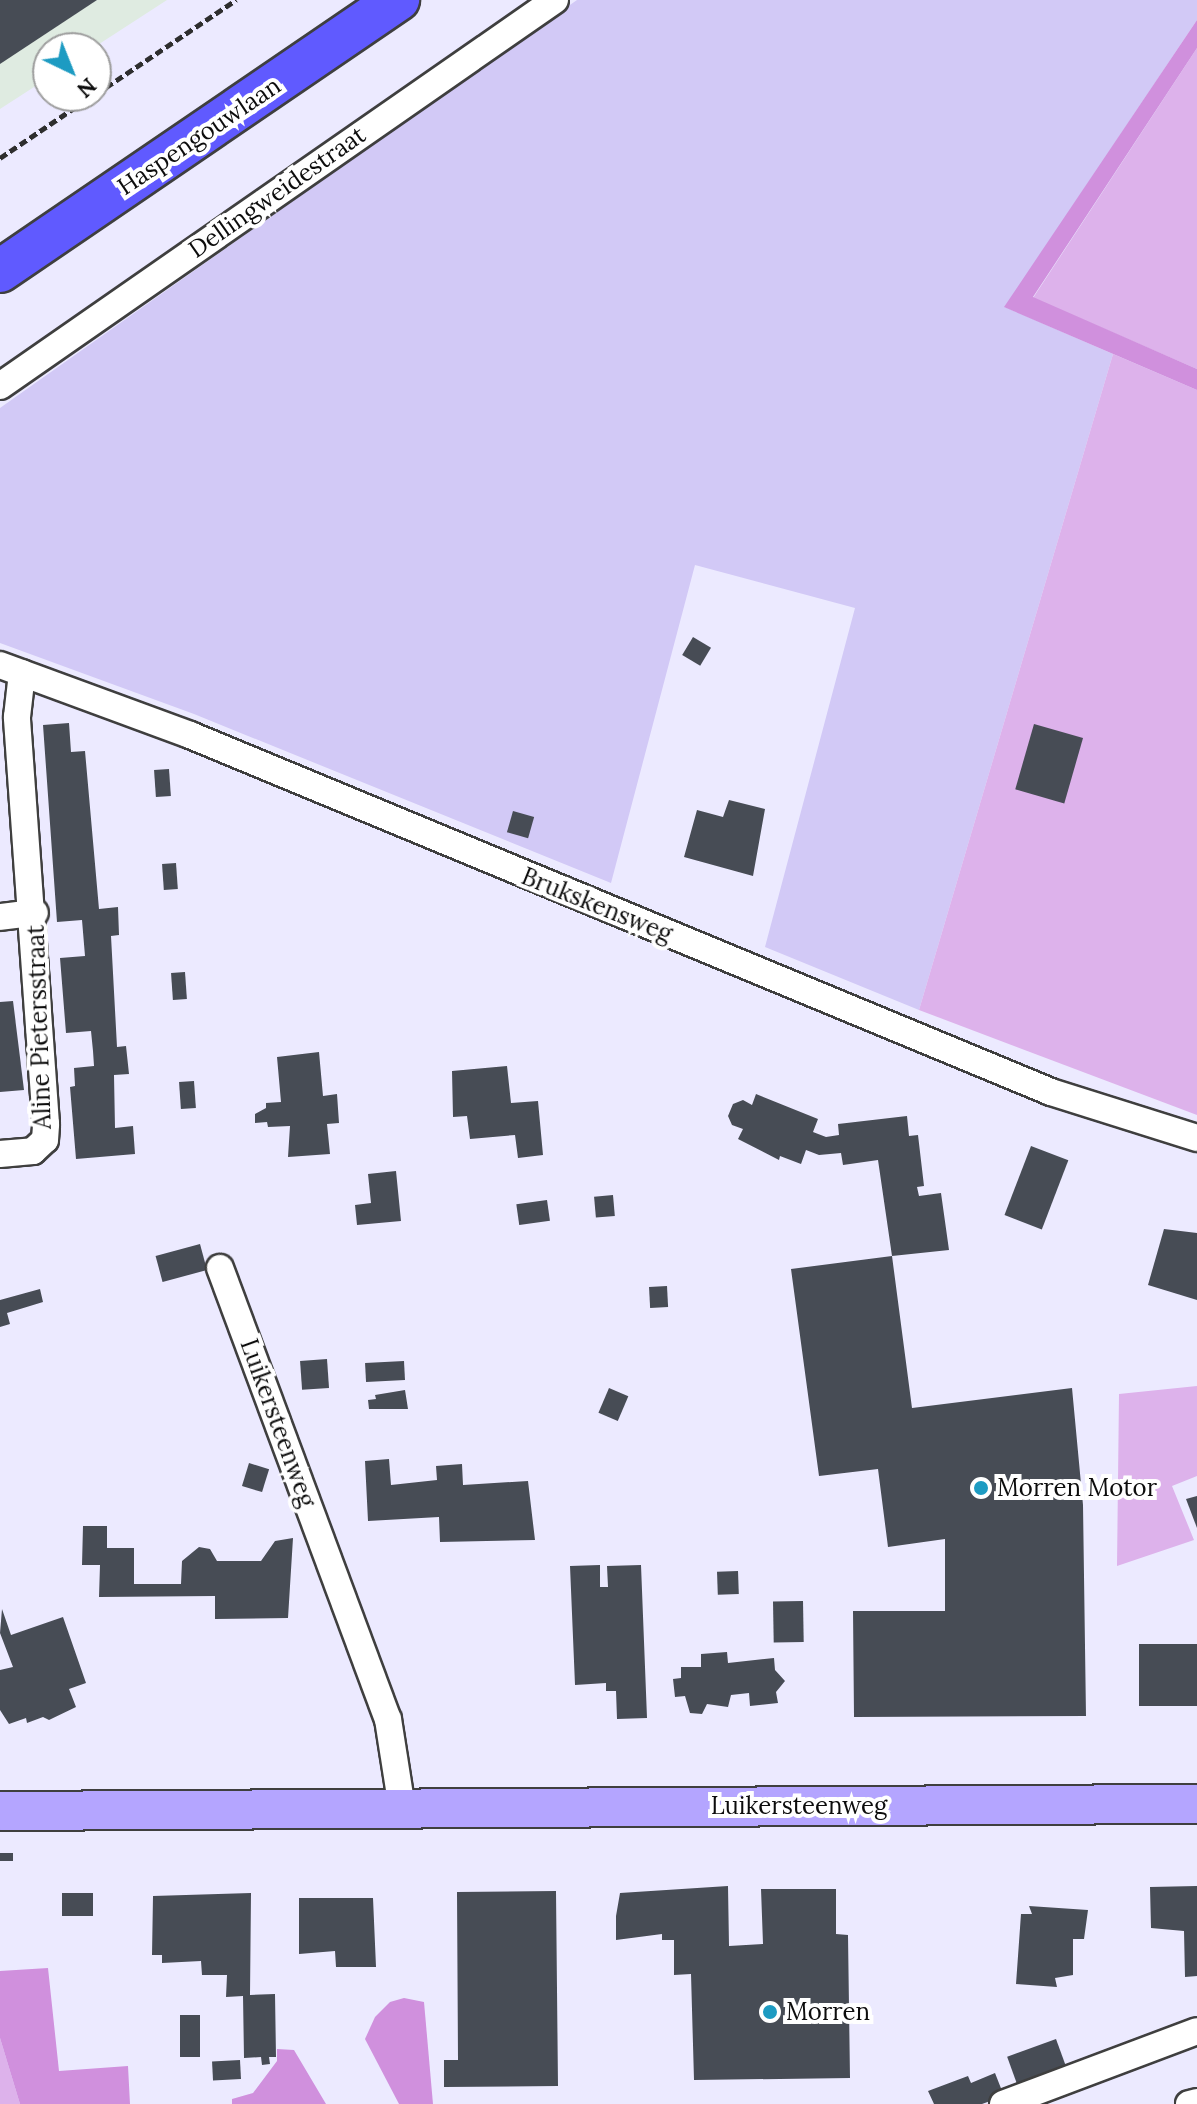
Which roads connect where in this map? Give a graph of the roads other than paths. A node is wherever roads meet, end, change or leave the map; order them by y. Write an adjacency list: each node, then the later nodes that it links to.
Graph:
1 (398, 0): 3 (main road, Haspengouwlaan)
2 (555, 0): 4 (street, Dellingweidestraat)
3 (0, 271)
4 (0, 386)
5 (11, 669): 6 (street, Aline Pietersstraat); 8 (street, Brukskensweg)
6 (35, 913): 7 (street, Aline Pietersstraat); 9 (street, Aline Pietersstraat)
7 (0, 917)
8 (1197, 1138)
9 (0, 1154)
10 (220, 1268): 12 (street, Luikersteenweg)
11 (1197, 1804): 12 (main road, Luikersteenweg)
12 (402, 1808): 13 (main road, Luikersteenweg)
13 (0, 1811)
14 (1197, 2031): 16 (street)
15 (1197, 2102): 17 (street)
16 (1003, 2104)
17 (1189, 2104)

